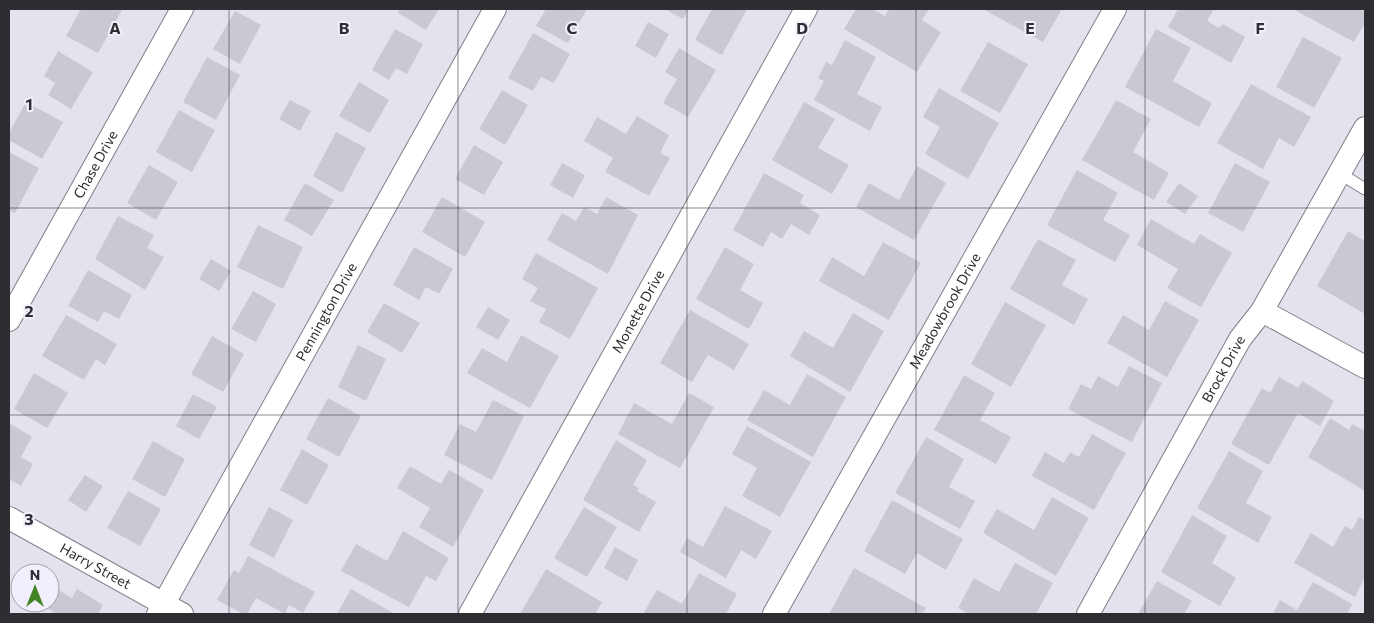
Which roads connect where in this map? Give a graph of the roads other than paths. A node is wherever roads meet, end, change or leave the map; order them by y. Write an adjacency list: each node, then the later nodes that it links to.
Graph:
1 (182, 9): 9 (street, Chase Drive)
2 (495, 9): 12 (street, Pennington Drive)
3 (806, 9): 13 (street, Monette Drive)
4 (1114, 9): 14 (street, Meadowbrook Drive)
5 (1365, 128): 6 (street, Brock Drive)
6 (1339, 174): 7 (lane); 8 (street, Brock Drive)
7 (1365, 189)
8 (1262, 311): 10 (street); 15 (street, Brock Drive)
9 (9, 320)
10 (1365, 367)
11 (9, 518): 12 (street, Harry Street)
12 (168, 611)
13 (470, 614)
14 (774, 614)
15 (1088, 614)

